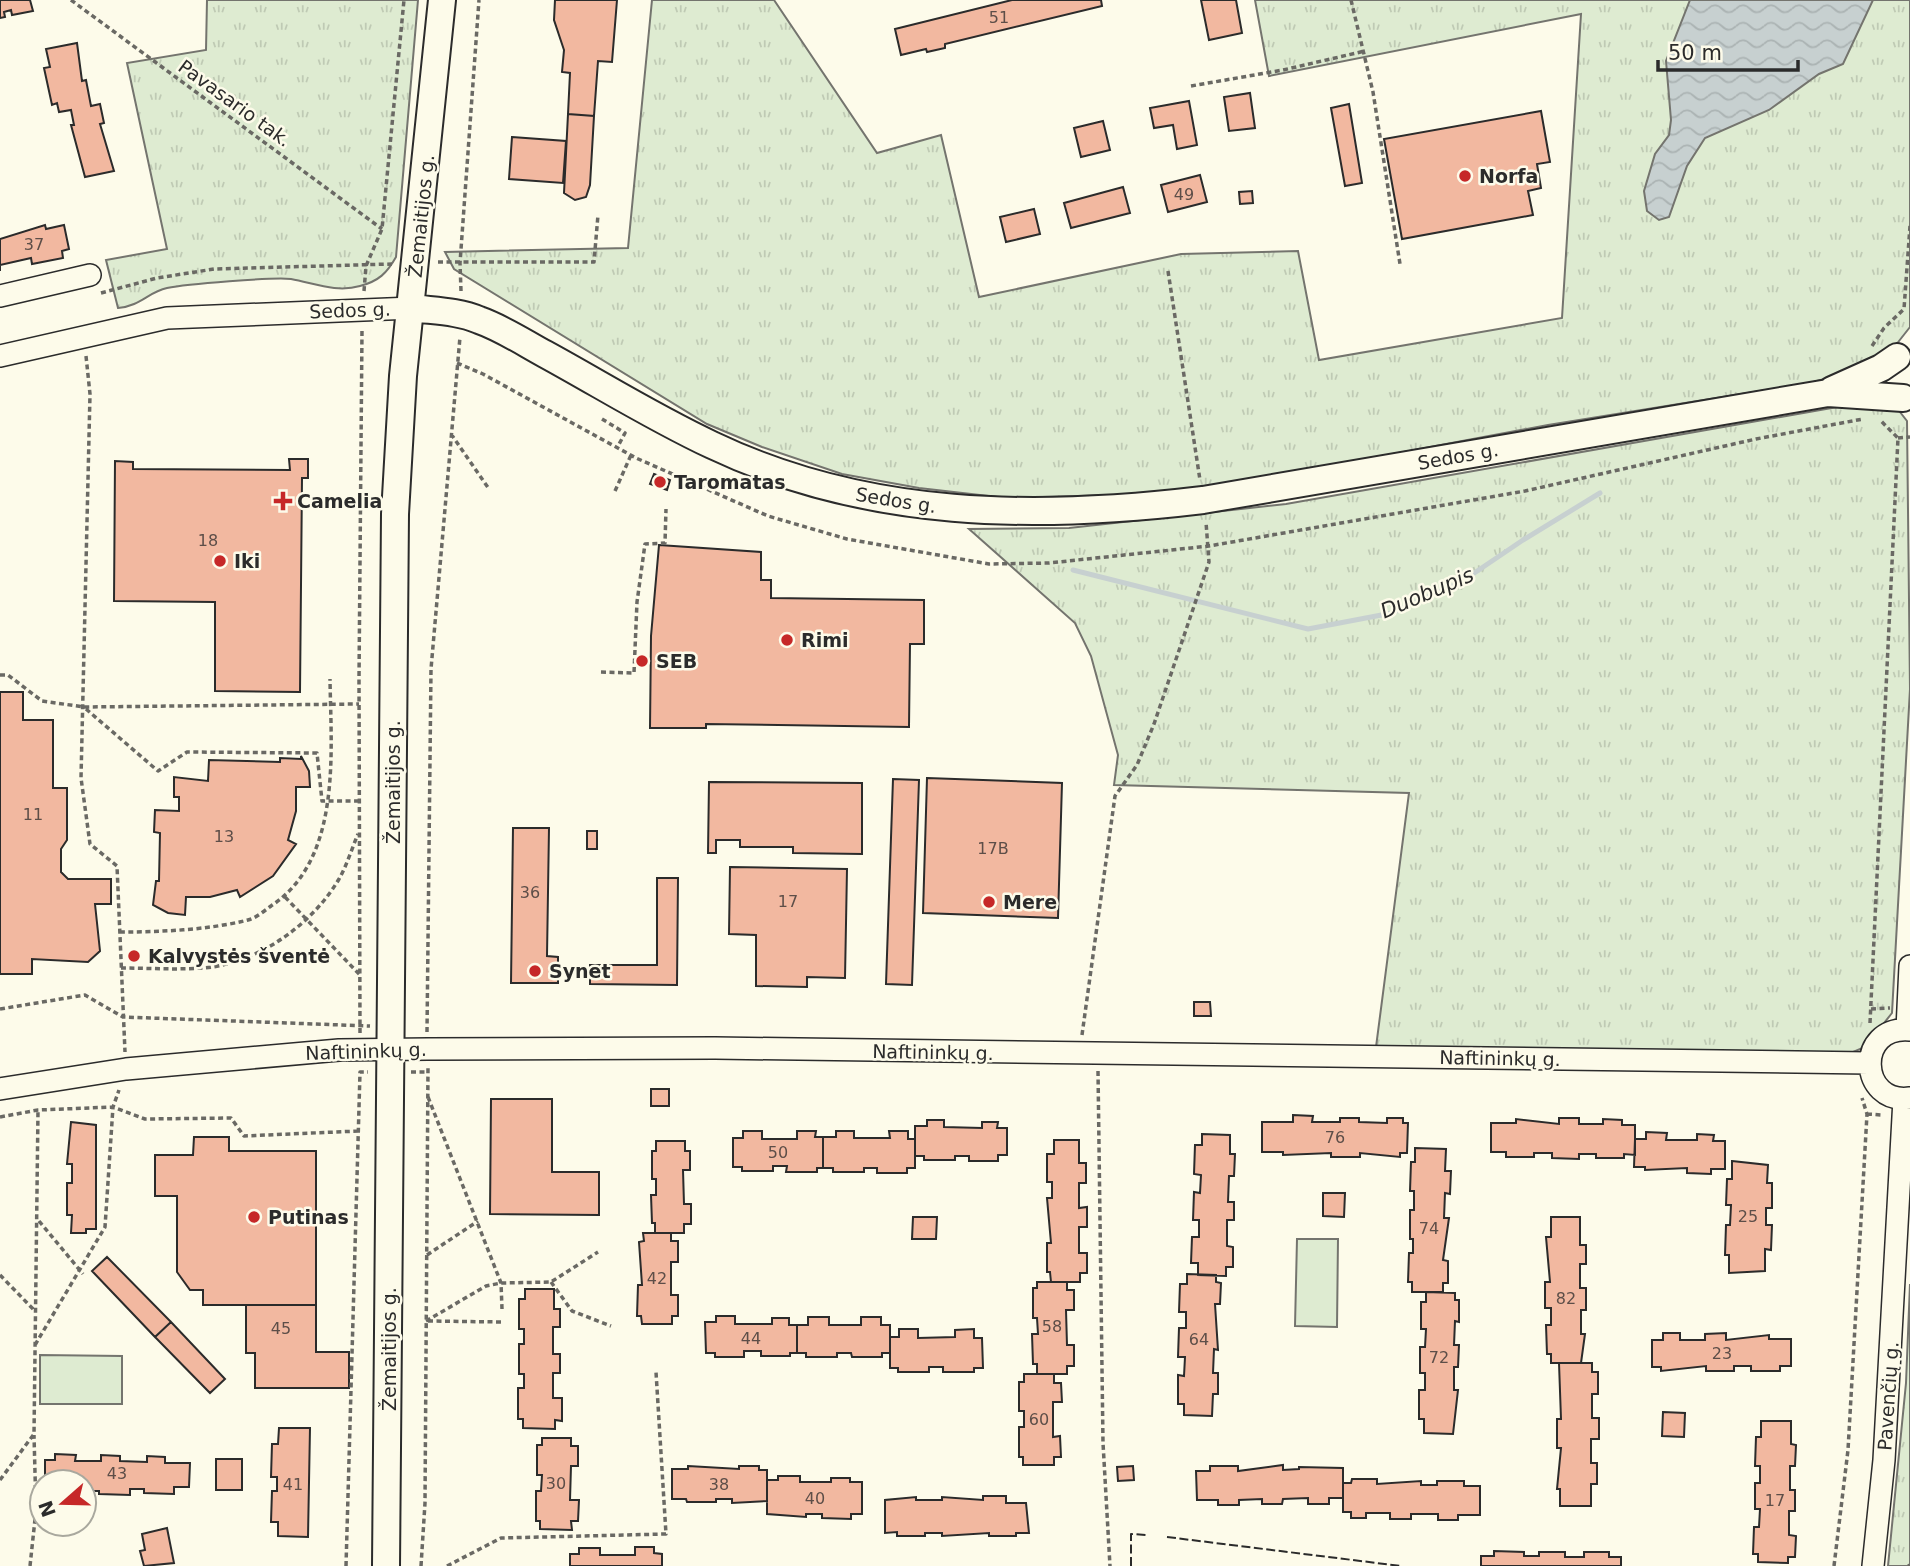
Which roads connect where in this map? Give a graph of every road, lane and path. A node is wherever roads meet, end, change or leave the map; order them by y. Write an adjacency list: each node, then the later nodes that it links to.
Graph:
1 (71, 0): 10 (path, Pavasario tak.)
2 (404, 0): 10 (path)
3 (442, 0): 11 (main road, Žemaitijos g.)
4 (479, 0): 12 (path)
5 (1351, 0): 6 (path)
6 (1365, 51): 7 (path); 13 (path)
7 (1191, 86)
8 (598, 215): 12 (path)
9 (1910, 226): 21 (path)
10 (382, 229): 14 (path)
11 (417, 262): 12 (path); 14 (path); 18 (main road, Žemaitijos g.)
12 (460, 263): 22 (path)
13 (1400, 264)
14 (366, 266): 16 (path); 20 (path)
15 (1168, 271): 36 (path)
16 (92, 285): 17 (street)
17 (0, 296)
18 (412, 308): 20 (street, Sedos g.); 22 (main road, Sedos g.); 64 (main road, Žemaitijos g.)
19 (1910, 308): 21 (path)
20 (362, 309): 23 (street, Sedos g.); 42 (path)
21 (1904, 309): 26 (path)
22 (462, 314): 30 (path); 36 (main road, Sedos g.)
23 (84, 337): 25 (street, Sedos g.); 43 (path)
24 (1904, 349): 26 (main road, Sedos g.); 28 (main road)
25 (0, 356)
26 (1868, 374): 27 (main road, Sedos g.)
27 (1828, 393): 28 (main road, Sedos g.); 36 (main road, Sedos g.)
28 (1908, 403)
29 (602, 419): 32 (path)
30 (450, 432): 34 (path); 61 (path)
31 (1910, 437): 56 (path)
32 (617, 448)
33 (631, 455): 35 (path)
34 (489, 489)
35 (615, 491)
36 (1203, 500): 60 (path)
37 (666, 509): 38 (path)
38 (601, 672)
39 (0, 675): 43 (path)
40 (330, 679): 41 (path)
41 (330, 704): 42 (path); 43 (path); 44 (path)
42 (359, 704): 45 (path)
43 (84, 707): 44 (path); 49 (path)
44 (329, 801): 45 (path); 47 (path)
45 (359, 801): 46 (path)
46 (359, 831): 48 (path); 52 (path)
47 (285, 897): 48 (path); 49 (path)
48 (305, 920): 51 (path); 52 (path)
49 (120, 932): 51 (path)
50 (1910, 966): 57 (street)
51 (121, 968): 54 (path)
52 (360, 975): 55 (path)
53 (0, 1009): 54 (path)
54 (123, 1017): 55 (path); 66 (path)
55 (360, 1025): 63 (path); 64 (path)
56 (1870, 1029)
57 (1909, 1029): 65 (street)
58 (440, 1030): 61 (path)
59 (1074, 1037): 60 (path)
60 (1082, 1037): 62 (path)
61 (428, 1039): 62 (street, Naftininkų g.); 64 (street, Naftininkų g.); 64 (path); 68 (path)
62 (1096, 1045): 65 (street, Naftininkų g.); 100 (path)
63 (360, 1050): 64 (street, Naftininkų g.); 66 (street, Naftininkų g.); 67 (path)
64 (391, 1051): 67 (path); 68 (path); 97 (main road, Žemaitijos g.)
65 (1863, 1063): 71 (street); 101 (path)
66 (125, 1069): 69 (street, Naftininkų g.); 72 (path)
67 (360, 1072): 75 (path)
68 (428, 1072): 70 (path)
69 (0, 1089)
70 (428, 1095): 77 (path); 79 (path)
71 (1907, 1098): 102 (street, Pavenčių g.)
72 (113, 1107): 73 (path); 75 (path); 80 (path)
73 (38, 1110): 74 (path); 76 (path)
74 (0, 1117)
75 (359, 1131): 96 (path)
76 (37, 1220): 80 (path); 85 (path)
77 (478, 1222): 79 (path); 83 (path)
78 (597, 1252): 82 (path)
79 (427, 1255): 86 (path)
80 (81, 1272): 89 (path)
81 (0, 1275): 85 (path)
82 (551, 1282): 83 (path); 88 (path)
83 (502, 1283): 84 (path); 86 (path)
84 (502, 1309)
85 (34, 1310): 89 (path)
86 (426, 1321): 87 (path); 98 (path)
87 (502, 1322)
88 (611, 1326)
89 (35, 1345): 91 (path)
90 (656, 1372): 99 (path)
91 (34, 1434): 92 (path); 93 (path)
92 (35, 1468)
93 (0, 1480)
94 (33, 1538): 95 (path)
95 (30, 1566)
96 (345, 1566)
97 (386, 1566)
98 (421, 1566)
99 (447, 1566)
100 (1110, 1566)
101 (1834, 1566)
102 (1872, 1566)

